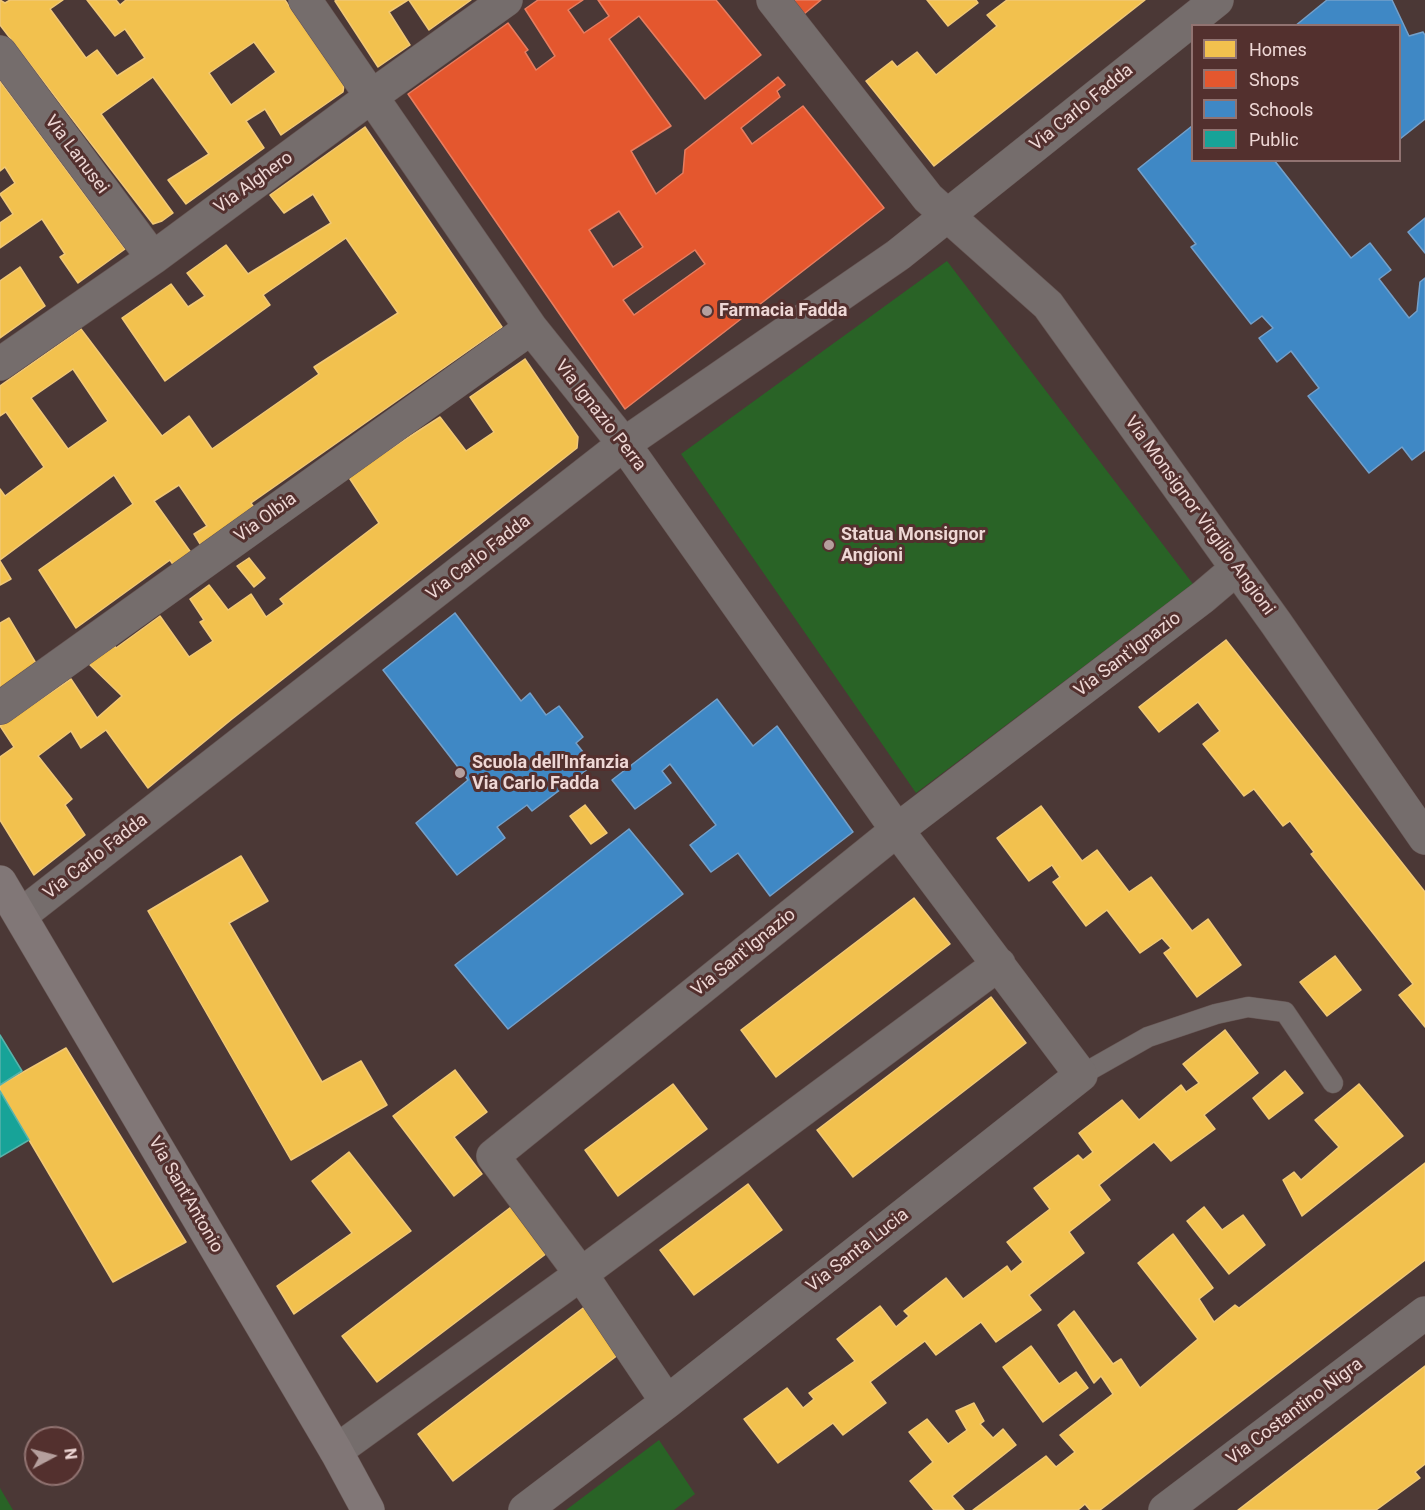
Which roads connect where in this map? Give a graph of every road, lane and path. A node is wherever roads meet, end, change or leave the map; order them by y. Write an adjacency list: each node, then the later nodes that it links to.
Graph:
1 (304, 0): 6 (street, Via Ignazio Perra)
2 (506, 0): 6 (street, Via Alghero)
3 (773, 0): 7 (street)
4 (1216, 0): 7 (street, Via Carlo Fadda)
5 (0, 52): 8 (street, Via Lanusei)
6 (372, 96): 8 (street, Via Alghero); 9 (street, Via Ignazio Perra)
7 (947, 215): 11 (street, Via Carlo Fadda); 12 (street, Via Monsignor Virgilio Angioni)
8 (153, 258): 10 (street, Via Alghero)
9 (531, 328): 11 (street, Via Ignazio Perra); 13 (street, Via Olbia)
10 (0, 364)
11 (624, 444): 14 (street, Via Ignazio Perra); 17 (street, Via Carlo Fadda)
12 (1236, 569): 14 (street, Via Sant'Ignazio); 15 (street, Via Monsignor Virgilio Angioni)
13 (0, 708)
14 (897, 830): 18 (street); 21 (street, Via Sant'Ignazio)
15 (1425, 838)
16 (0, 882): 17 (street, Via Sant'Antonio)
17 (21, 915): 24 (street, Via Sant'Antonio)
18 (999, 964): 19 (street); 21 (street)
19 (1081, 1075): 20 (lane); 23 (street, Via Santa Lucia)
20 (1333, 1083)
21 (581, 1274): 23 (street, Via Sant'Ignazio); 24 (street)
22 (1425, 1313): 27 (street, Via Costantino Nigra)
23 (667, 1402): 26 (street, Via Santa Lucia)
24 (336, 1451): 25 (street, Via Sant'Antonio)
25 (368, 1510)
26 (525, 1510)
27 (1165, 1510)

